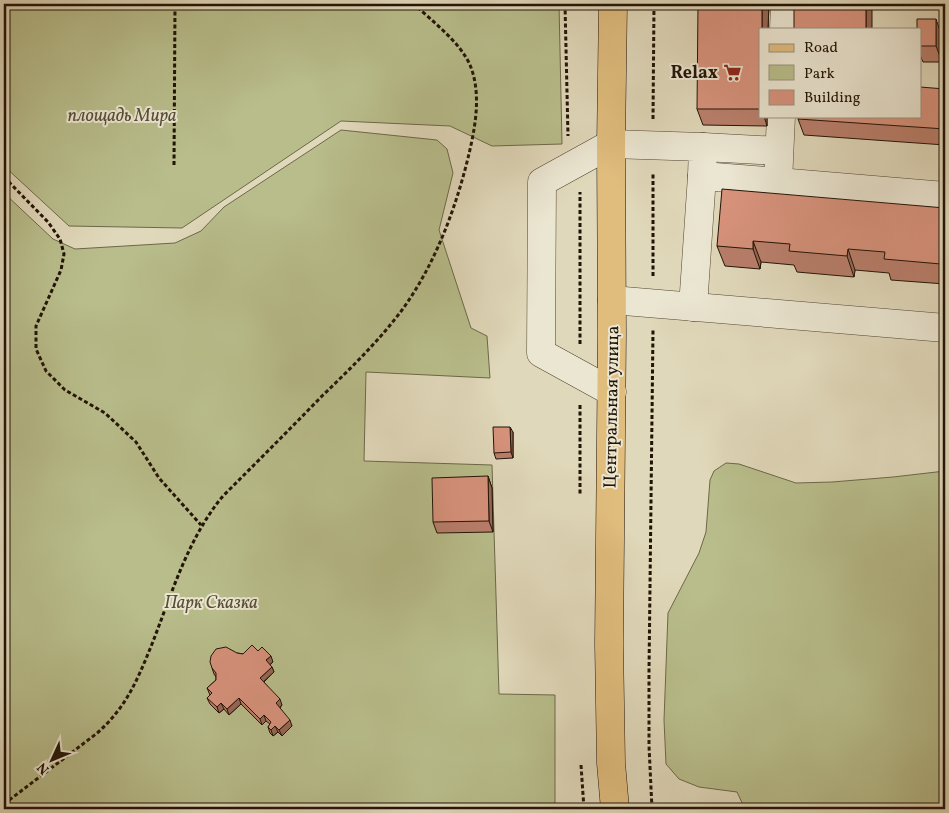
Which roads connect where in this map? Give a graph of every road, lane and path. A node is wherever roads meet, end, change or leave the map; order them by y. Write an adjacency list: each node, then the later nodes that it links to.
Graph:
1 (175, 4): 12 (path)
2 (414, 4): 22 (path)
3 (613, 4): 8 (main road, Центральная улица)
4 (654, 4): 9 (path)
5 (785, 4): 6 (lane)
6 (784, 28)
7 (780, 118): 11 (lane)
8 (611, 144): 9 (lane); 17 (main road, Центральная улица); 21 (lane)
9 (653, 145): 10 (lane); 18 (path)
10 (703, 147): 11 (lane); 13 (lane)
11 (779, 151): 15 (lane)
12 (174, 165)
13 (702, 176): 15 (lane); 19 (lane)
14 (4, 177): 22 (path)
15 (778, 182): 16 (lane)
16 (945, 196)
17 (612, 300): 18 (lane); 21 (main road, Центральная улица)
18 (654, 304): 19 (lane); 25 (path)
19 (693, 307): 20 (lane)
20 (945, 328)
21 (612, 392): 24 (main road, Центральная улица)
22 (201, 525): 23 (path)
23 (4, 804)
24 (615, 809)
25 (652, 809)

